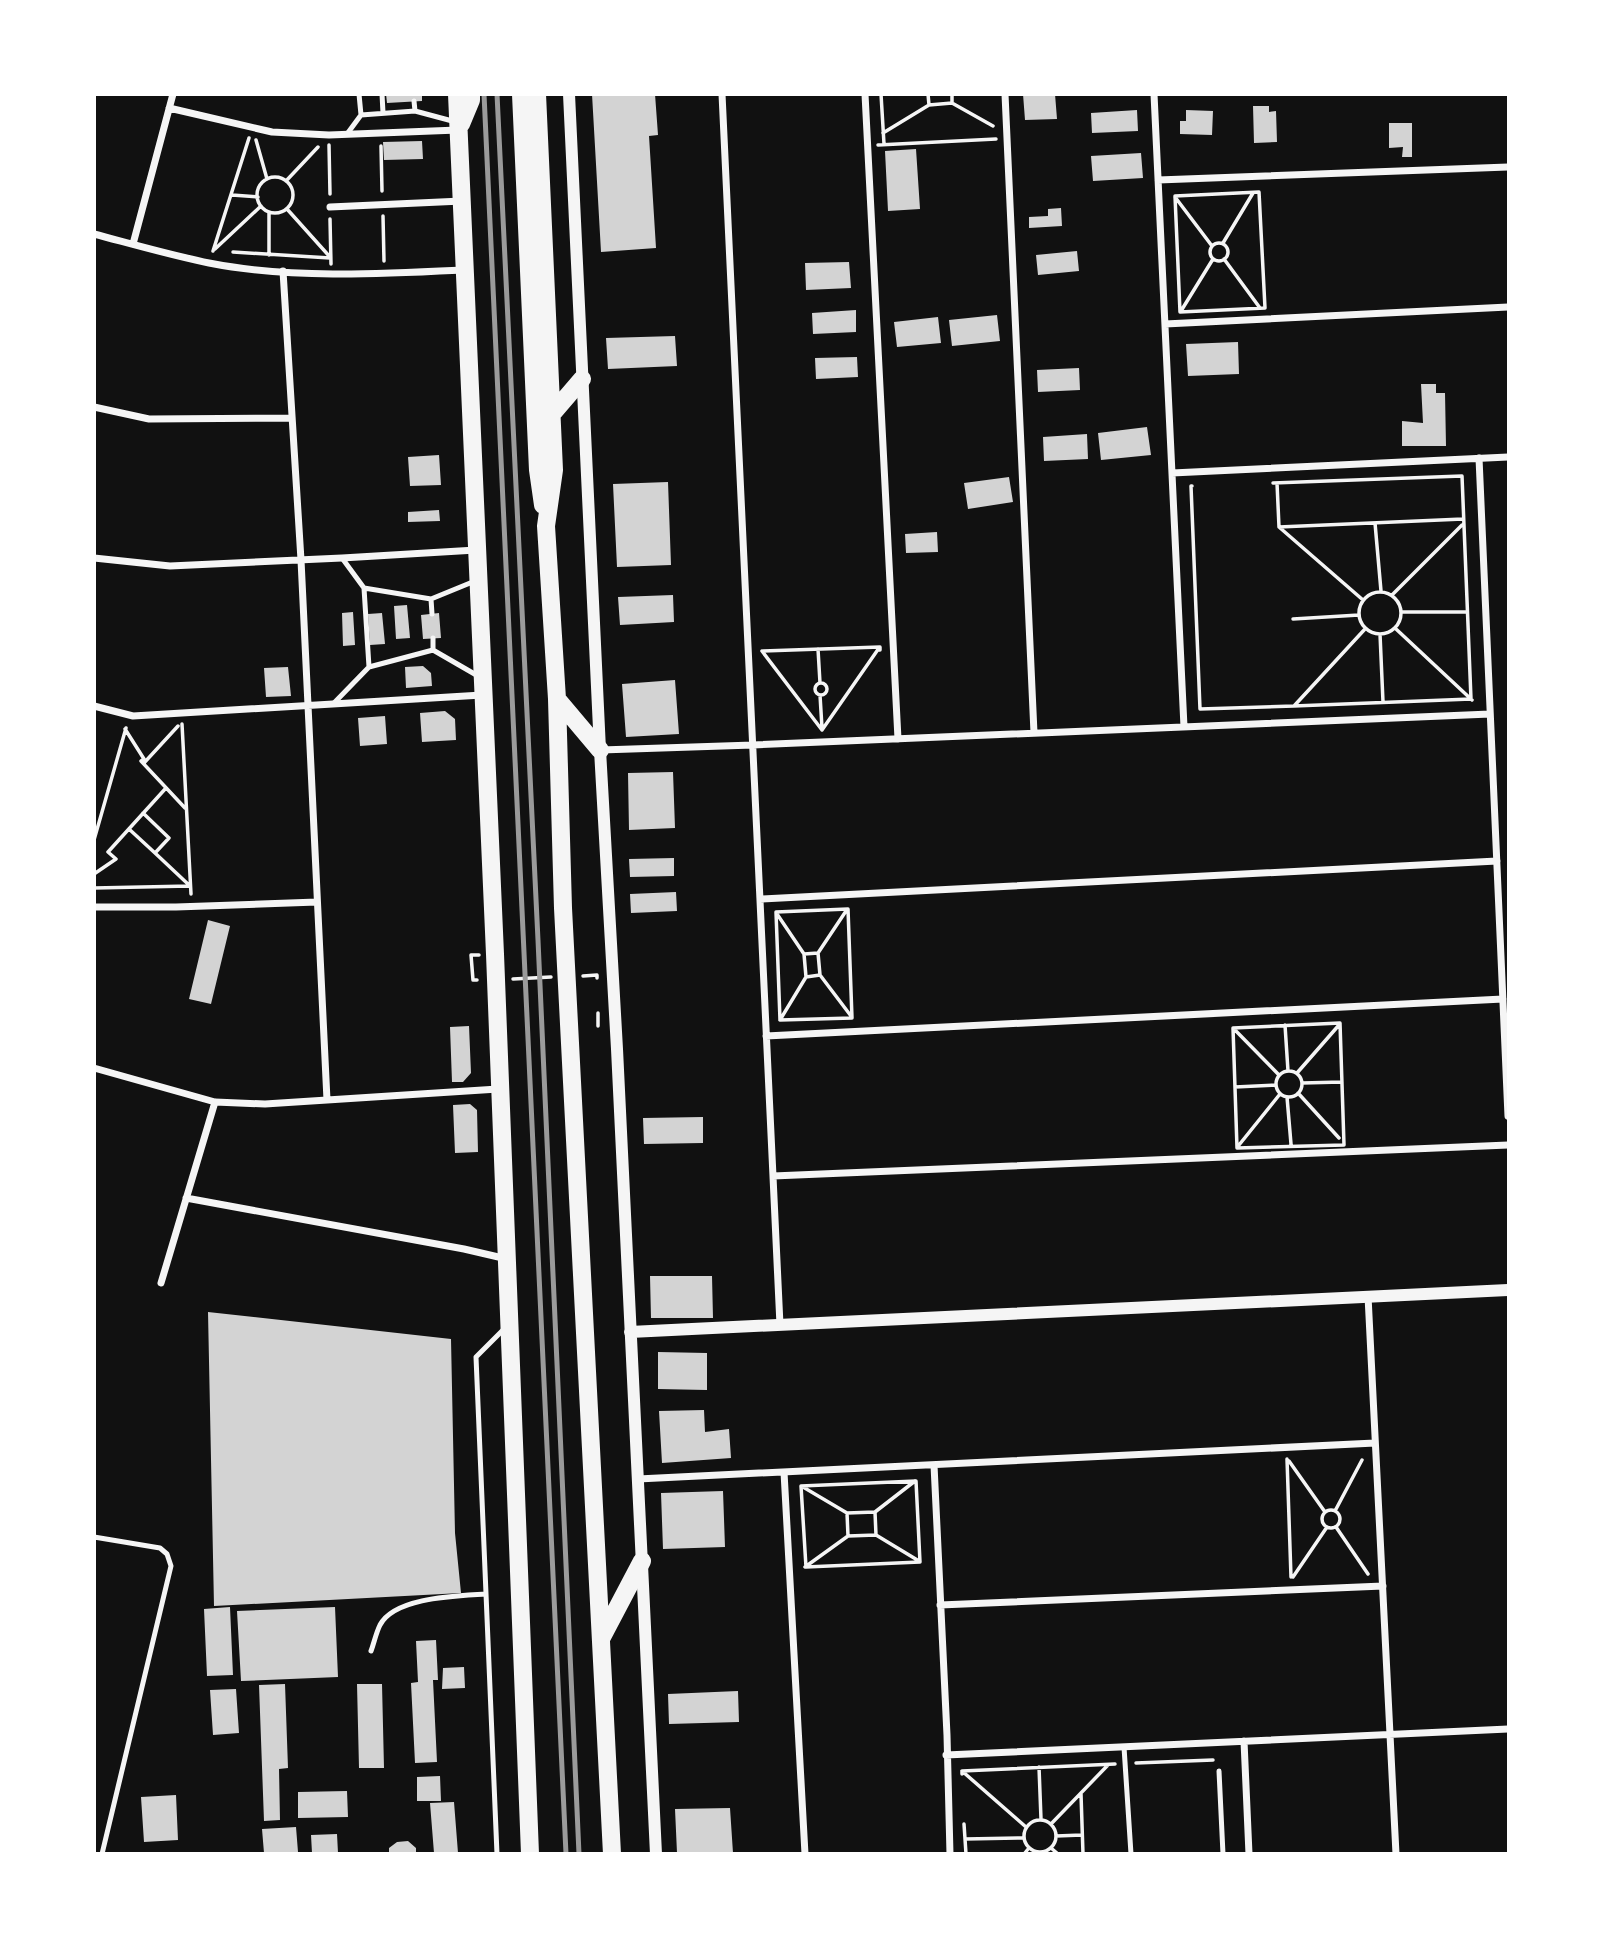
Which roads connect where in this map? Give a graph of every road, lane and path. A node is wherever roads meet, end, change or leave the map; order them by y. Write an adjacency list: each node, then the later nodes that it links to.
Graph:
1 (173, 94): 19 (street)
2 (359, 94): 22 (lane)
3 (383, 94): 21 (lane)
4 (457, 94): 23 (main road)
5 (471, 94): 23 (main road)
6 (521, 94): 68 (main road)
7 (537, 94): 58 (main road)
8 (569, 94): 56 (street)
9 (722, 94): 93 (street)
10 (865, 94): 115 (street)
11 (881, 94): 25 (path)
12 (928, 94): 18 (path)
13 (952, 94): 17 (path)
14 (1005, 94): 114 (street)
15 (1154, 94): 30 (street)
16 (414, 101): 20 (lane)
17 (952, 103): 18 (path); 25 (path)
18 (929, 105): 25 (path)
19 (169, 108): 24 (street); 43 (street)
20 (415, 111): 21 (lane); 23 (lane)
21 (383, 113): 22 (lane)
22 (361, 115): 26 (lane)
23 (458, 126): 26 (street); 36 (main road)
24 (253, 128): 27 (street); 29 (path); 33 (path)
25 (883, 133)
26 (347, 134): 27 (street)
27 (329, 135): 31 (path)
28 (1508, 167): 30 (street)
29 (267, 179): 31 (path); 35 (path)
30 (1158, 180): 34 (path); 55 (street)
31 (286, 181): 39 (path)
32 (1253, 193): 34 (path); 42 (path); 53 (path)
33 (231, 195): 35 (path); 45 (path)
34 (1175, 196): 44 (path); 54 (path)
35 (258, 197): 37 (path)
36 (462, 201): 38 (street); 50 (main road)
37 (261, 206): 40 (path); 45 (path)
38 (330, 207)
39 (286, 209): 40 (path); 46 (path)
40 (269, 212): 46 (path)
41 (94, 234): 43 (street)
42 (1223, 243): 44 (path); 48 (path)
43 (133, 244): 49 (street)
44 (1212, 246): 47 (path)
45 (213, 251): 46 (path)
46 (269, 255): 49 (path)
47 (1213, 259): 48 (path); 54 (path)
48 (1224, 259): 53 (path)
49 (268, 270): 51 (street)
50 (465, 270): 51 (street); 70 (main road)
51 (283, 271): 59 (street)
52 (1508, 307): 55 (street)
53 (1261, 308): 54 (path)
54 (1180, 312): 55 (path)
55 (1165, 324): 62 (street)
56 (582, 379): 58 (main road); 117 (street)
57 (94, 407): 59 (street)
58 (552, 414): 68 (main road)
59 (291, 418): 73 (street)
60 (1508, 457): 61 (street)
61 (1479, 458): 62 (street); 107 (street)
62 (1172, 473): 109 (street)
63 (1277, 483): 64 (path); 66 (path); 69 (path)
64 (1265, 484)
65 (1203, 486): 106 (path)
66 (1463, 521): 67 (path); 77 (path); 81 (path)
67 (1375, 523): 69 (path); 76 (path)
68 (546, 526): 100 (main road)
69 (1279, 527): 79 (path)
70 (476, 550): 72 (street); 74 (main road)
71 (94, 558): 73 (street)
72 (342, 558): 73 (street); 75 (lane)
73 (300, 560): 104 (street)
74 (478, 580): 78 (lane); 98 (main road)
75 (364, 588): 78 (lane); 96 (lane)
76 (1381, 591): 77 (path); 79 (path)
77 (1392, 595): 80 (path)
78 (431, 599): 82 (lane)
79 (1363, 600): 83 (path)
80 (1401, 612): 81 (path); 85 (path)
81 (1467, 612): 101 (path)
82 (432, 614)
83 (1359, 615): 84 (path); 86 (path)
84 (1293, 619)
85 (1395, 628): 87 (path); 101 (path)
86 (1366, 629): 87 (path); 106 (path)
87 (1380, 634): 102 (path)
88 (433, 638): 91 (lane)
89 (880, 647): 90 (path); 94 (path); 113 (path)
90 (818, 649): 92 (path); 97 (path)
91 (433, 650): 96 (lane); 98 (lane)
92 (763, 651): 93 (path); 95 (path); 113 (path)
93 (748, 652): 116 (street)
94 (880, 661)
95 (763, 664)
96 (369, 667): 103 (lane)
97 (820, 683): 99 (path); 99 (path)
98 (483, 687): 103 (street); 163 (main road)
99 (820, 695): 113 (path)
100 (557, 699): 117 (main road); 218 (main road)
101 (1471, 699): 102 (path); 107 (path)
102 (1383, 702): 106 (path)
103 (334, 703): 104 (street)
104 (307, 704): 108 (street); 131 (street)
105 (94, 706): 108 (street)
106 (1294, 706)
107 (1490, 714): 109 (street); 125 (street)
108 (129, 715): 110 (path)
109 (1184, 727): 114 (street)
110 (125, 729): 118 (path); 123 (path)
111 (834, 729): 113 (path)
112 (811, 730): 113 (path)
113 (822, 730)
114 (1034, 733): 115 (street)
115 (898, 739): 116 (street)
116 (753, 746): 117 (street); 130 (street)
117 (600, 750): 183 (street)
118 (144, 763): 119 (path); 120 (path)
119 (166, 788): 120 (path); 121 (path)
120 (186, 809): 127 (path)
121 (143, 813): 122 (path); 124 (path)
122 (129, 829): 124 (path); 126 (path)
123 (94, 840)
124 (155, 853): 127 (path)
125 (1497, 861): 129 (street); 146 (street)
126 (94, 874)
127 (190, 886): 128 (path); 133 (path)
128 (94, 888)
129 (847, 894): 130 (street); 134 (path)
130 (760, 899): 135 (path); 154 (street)
131 (317, 902): 133 (street); 167 (street)
132 (94, 907): 133 (street)
133 (191, 907)
134 (848, 909): 135 (path); 136 (path); 149 (path)
135 (776, 912): 137 (path); 150 (path)
136 (818, 953): 137 (path); 141 (path)
137 (804, 954): 142 (path)
138 (471, 955): 145 (path)
139 (583, 975): 140 (path)
140 (597, 975)
141 (820, 975): 142 (path); 149 (path)
142 (806, 976): 150 (path)
143 (556, 977): 144 (path)
144 (500, 979)
145 (486, 980)
146 (1503, 999): 147 (street); 169 (street)
147 (1339, 1006): 148 (street); 151 (path)
148 (1232, 1012): 153 (path); 154 (street)
149 (852, 1018): 150 (path)
150 (780, 1020): 154 (path)
151 (1340, 1023): 152 (path); 157 (path); 159 (path)
152 (1285, 1025): 153 (path); 156 (path)
153 (1233, 1028): 158 (path); 162 (path)
154 (766, 1036): 175 (street)
155 (94, 1068): 168 (street)
156 (1288, 1071): 157 (path); 158 (path)
157 (1297, 1073): 160 (path)
158 (1279, 1075): 161 (path)
159 (1342, 1082): 160 (path); 173 (path)
160 (1302, 1083): 164 (path)
161 (1276, 1085): 162 (path); 165 (path)
162 (1235, 1087): 172 (path)
163 (501, 1089): 167 (street); 177 (main road)
164 (1298, 1093): 166 (path); 173 (path)
165 (1280, 1094): 166 (path); 172 (path)
166 (1287, 1097): 171 (path)
167 (327, 1100): 168 (street)
168 (215, 1102): 176 (street)
169 (1508, 1116)
170 (1508, 1145): 173 (street)
171 (1291, 1146): 172 (path); 173 (path)
172 (1237, 1148): 174 (path)
173 (1345, 1148): 174 (street)
174 (1238, 1157): 175 (street)
175 (773, 1176): 182 (street)
176 (186, 1198): 177 (street); 178 (street)
177 (508, 1259): 181 (main road)
178 (161, 1283)
179 (1508, 1290): 180 (street)
180 (1368, 1296): 182 (street); 184 (street)
181 (509, 1323): 216 (lane); 246 (main road)
182 (780, 1325): 183 (street)
183 (630, 1332): 193 (street)
184 (1376, 1443): 185 (street); 215 (street)
185 (1287, 1447): 188 (path); 190 (street)
186 (1364, 1456): 187 (path); 191 (path); 196 (path)
187 (1352, 1457)
188 (1287, 1459): 189 (path); 198 (path); 214 (path)
189 (1300, 1459)
190 (934, 1465): 192 (street); 205 (street)
191 (1365, 1469)
192 (783, 1472): 193 (street); 195 (path); 210 (street)
193 (638, 1479): 206 (street)
194 (916, 1481): 195 (path); 197 (path); 207 (path)
195 (801, 1486): 199 (path); 209 (path)
196 (1335, 1511): 198 (path); 201 (path)
197 (875, 1512): 199 (path); 202 (path)
198 (1325, 1512): 200 (path)
199 (847, 1513): 203 (path)
200 (1327, 1527): 201 (path); 214 (path)
201 (1336, 1527): 211 (path)
202 (876, 1535): 203 (path); 207 (path)
203 (848, 1536): 209 (path)
204 (94, 1537): 244 (lane)
205 (938, 1560): 207 (path); 217 (street)
206 (642, 1561): 218 (main road); 248 (street)
207 (920, 1562): 209 (path)
208 (1369, 1563): 211 (path)
209 (806, 1567): 210 (path)
210 (788, 1569): 249 (street)
211 (1370, 1576): 212 (path)
212 (1357, 1577)
213 (1304, 1578): 214 (path)
214 (1292, 1579)
215 (1383, 1586): 217 (street); 221 (street)
216 (486, 1594): 219 (lane); 245 (lane)
217 (940, 1605): 225 (street)
218 (602, 1637): 247 (main road)
219 (371, 1651)
220 (1508, 1729): 221 (street)
221 (1390, 1735): 222 (street); 259 (street)
222 (1244, 1741): 223 (street); 258 (street)
223 (1124, 1747): 224 (street); 227 (lane)
224 (1038, 1751): 225 (street); 229 (path)
225 (946, 1755): 250 (street)
226 (1216, 1760): 227 (path)
227 (1124, 1764): 228 (path); 256 (lane)
228 (1108, 1765): 229 (path); 233 (path)
229 (1039, 1767): 230 (path); 235 (path)
230 (962, 1771): 232 (path); 237 (path)
231 (1219, 1771): 257 (lane)
232 (962, 1784)
233 (1081, 1794): 236 (path); 238 (path)
234 (964, 1812): 241 (path)
235 (1041, 1820): 236 (path); 237 (path)
236 (1051, 1824): 239 (path)
237 (1026, 1826): 240 (path)
238 (1082, 1835): 239 (path); 255 (path)
239 (1056, 1836): 243 (path)
240 (1023, 1838): 241 (path); 242 (path)
241 (965, 1839): 251 (path)
242 (1029, 1848): 252 (path); 253 (path)
243 (1051, 1848): 253 (path); 254 (path)
244 (103, 1853)
245 (497, 1853)
246 (530, 1853)
247 (612, 1853)
248 (656, 1853)
249 (805, 1853)
250 (950, 1853)
251 (966, 1853)
252 (1024, 1853)
253 (1042, 1853)
254 (1058, 1853)
255 (1083, 1853)
256 (1131, 1853)
257 (1223, 1853)
258 (1249, 1853)
259 (1396, 1853)

